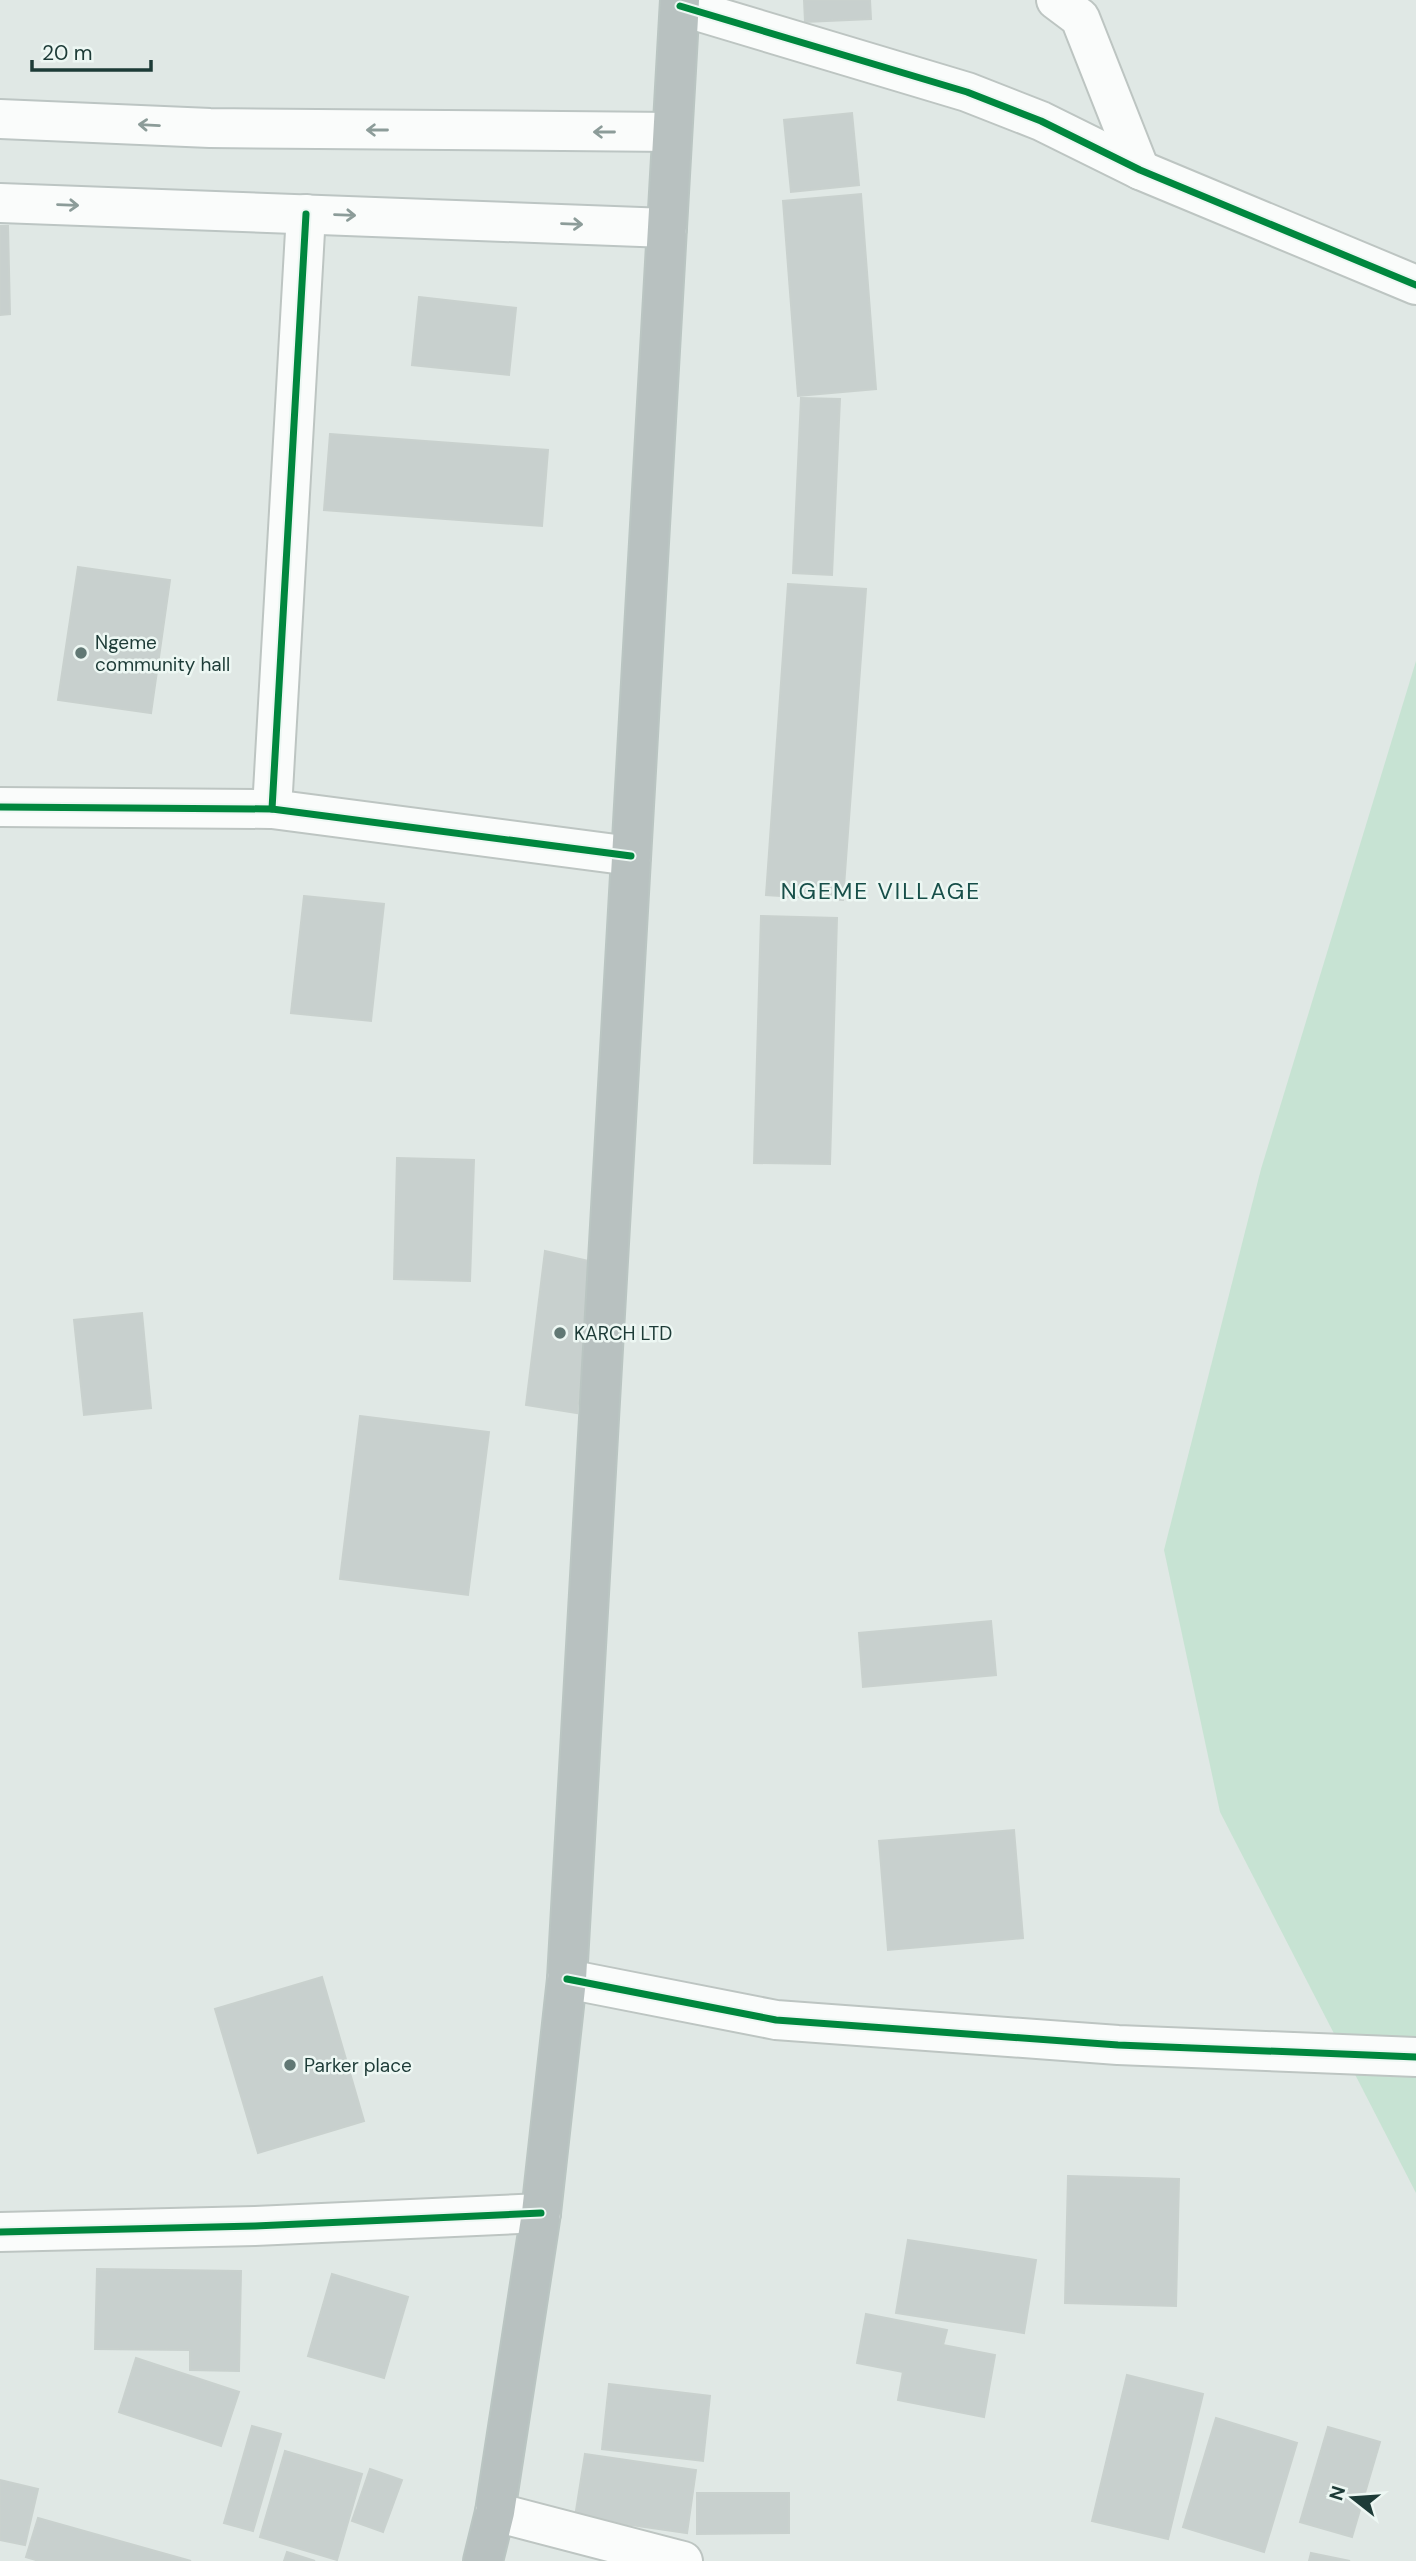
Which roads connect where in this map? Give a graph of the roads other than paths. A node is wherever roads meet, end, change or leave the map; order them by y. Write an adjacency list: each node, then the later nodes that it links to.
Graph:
1 (1056, 0): 5 (street)
2 (680, 3): 4 (highway); 5 (street)
3 (0, 119): 4 (street, one-way to 3)
4 (673, 132): 8 (highway)
5 (1140, 170): 9 (street)
6 (0, 203): 7 (street, one-way to 7)
7 (306, 214): 8 (street, one-way to 8); 11 (street)
8 (667, 228): 12 (highway)
9 (1416, 285)
10 (0, 807): 11 (street)
11 (272, 809): 12 (street)
12 (631, 856): 13 (highway)
13 (567, 1979): 14 (street); 15 (highway)
14 (1416, 2057)
15 (541, 2213): 16 (street); 17 (highway)
16 (0, 2232)
17 (495, 2512): 18 (highway); 19 (street)
18 (483, 2561)
19 (683, 2561)

